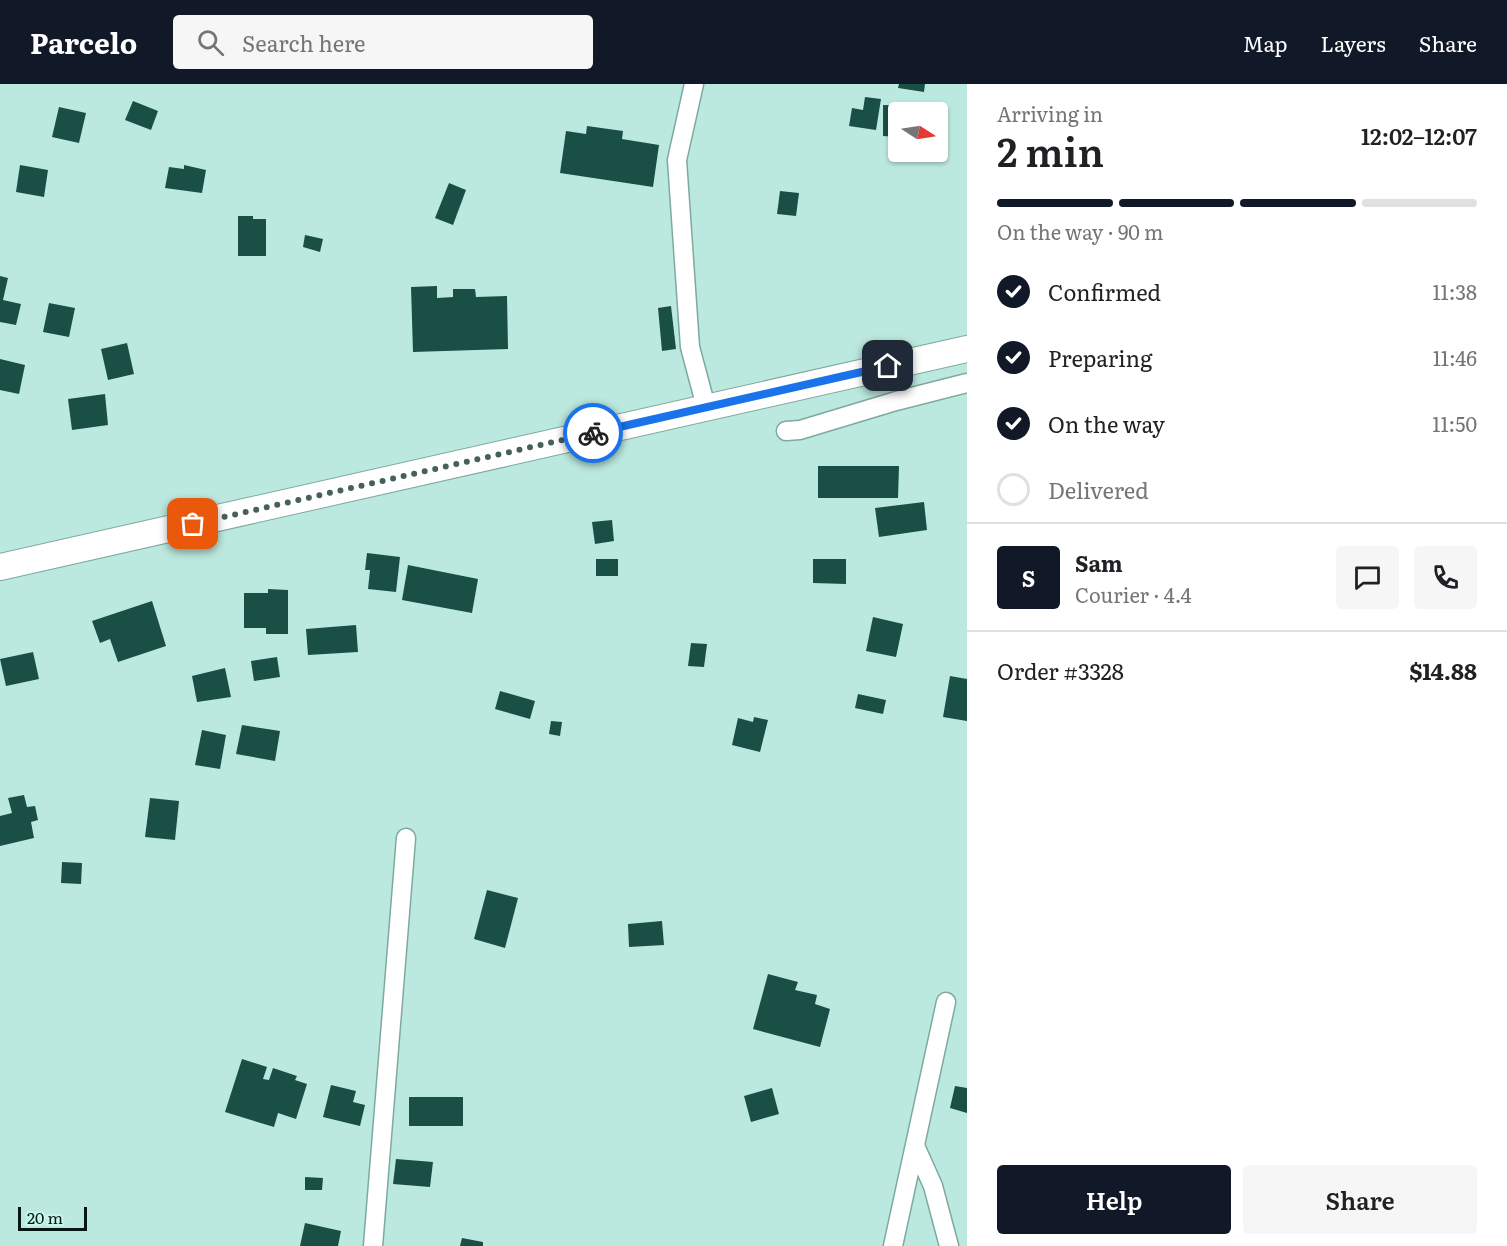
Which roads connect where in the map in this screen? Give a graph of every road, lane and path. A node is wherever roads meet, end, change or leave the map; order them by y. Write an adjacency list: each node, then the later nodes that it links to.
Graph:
1 (694, 84): 4 (street)
2 (967, 349): 4 (main road)
3 (967, 383): 5 (street)
4 (705, 407): 6 (main road)
5 (786, 430)
6 (0, 567)
7 (406, 838): 10 (street)
8 (946, 1002): 9 (street)
9 (916, 1148): 11 (street); 12 (street)
10 (373, 1246)
11 (893, 1246)
12 (949, 1246)

